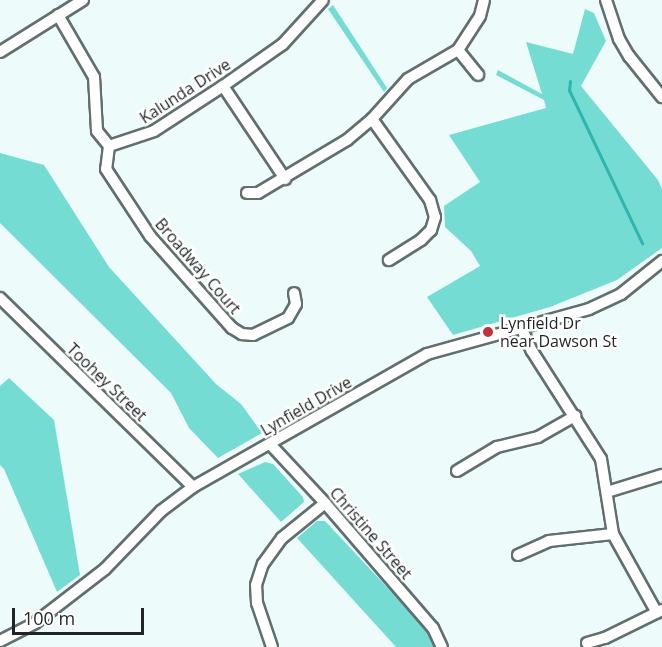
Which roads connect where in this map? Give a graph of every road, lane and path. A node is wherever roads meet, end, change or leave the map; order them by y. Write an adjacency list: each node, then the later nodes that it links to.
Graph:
1 (83, 0): 5 (street)
2 (323, 0): 9 (street, Kalunda Drive)
3 (484, 0): 6 (street)
4 (606, 0): 10 (street)
5 (58, 15): 7 (street); 12 (street)
6 (458, 50): 8 (street); 11 (street)
7 (0, 52)
8 (478, 75)
9 (223, 86): 12 (street, Kalunda Drive); 13 (street)
10 (662, 98)
11 (372, 119): 13 (street); 15 (street)
12 (109, 146): 17 (street, Broadway Court)
13 (285, 179): 14 (street)
14 (247, 193)
15 (389, 260)
16 (662, 261): 19 (street, Lynfield Drive)
17 (294, 293)
18 (0, 298): 24 (street, Toohey Street)
19 (522, 329): 20 (street); 21 (street, Lynfield Drive)
20 (575, 416): 22 (street); 25 (street)
21 (270, 444): 24 (street, Lynfield Drive); 26 (street, Christine Street)
22 (457, 471)
23 (662, 475): 25 (street)
24 (193, 487): 30 (street, Lynfield Drive)
25 (607, 492): 27 (street)
26 (325, 503): 32 (street); 33 (street, Christine Street)
27 (613, 534): 28 (street); 29 (street)
28 (518, 555)
29 (659, 611): 31 (street)
30 (0, 641)
31 (587, 643)
32 (272, 647)
33 (442, 647)

